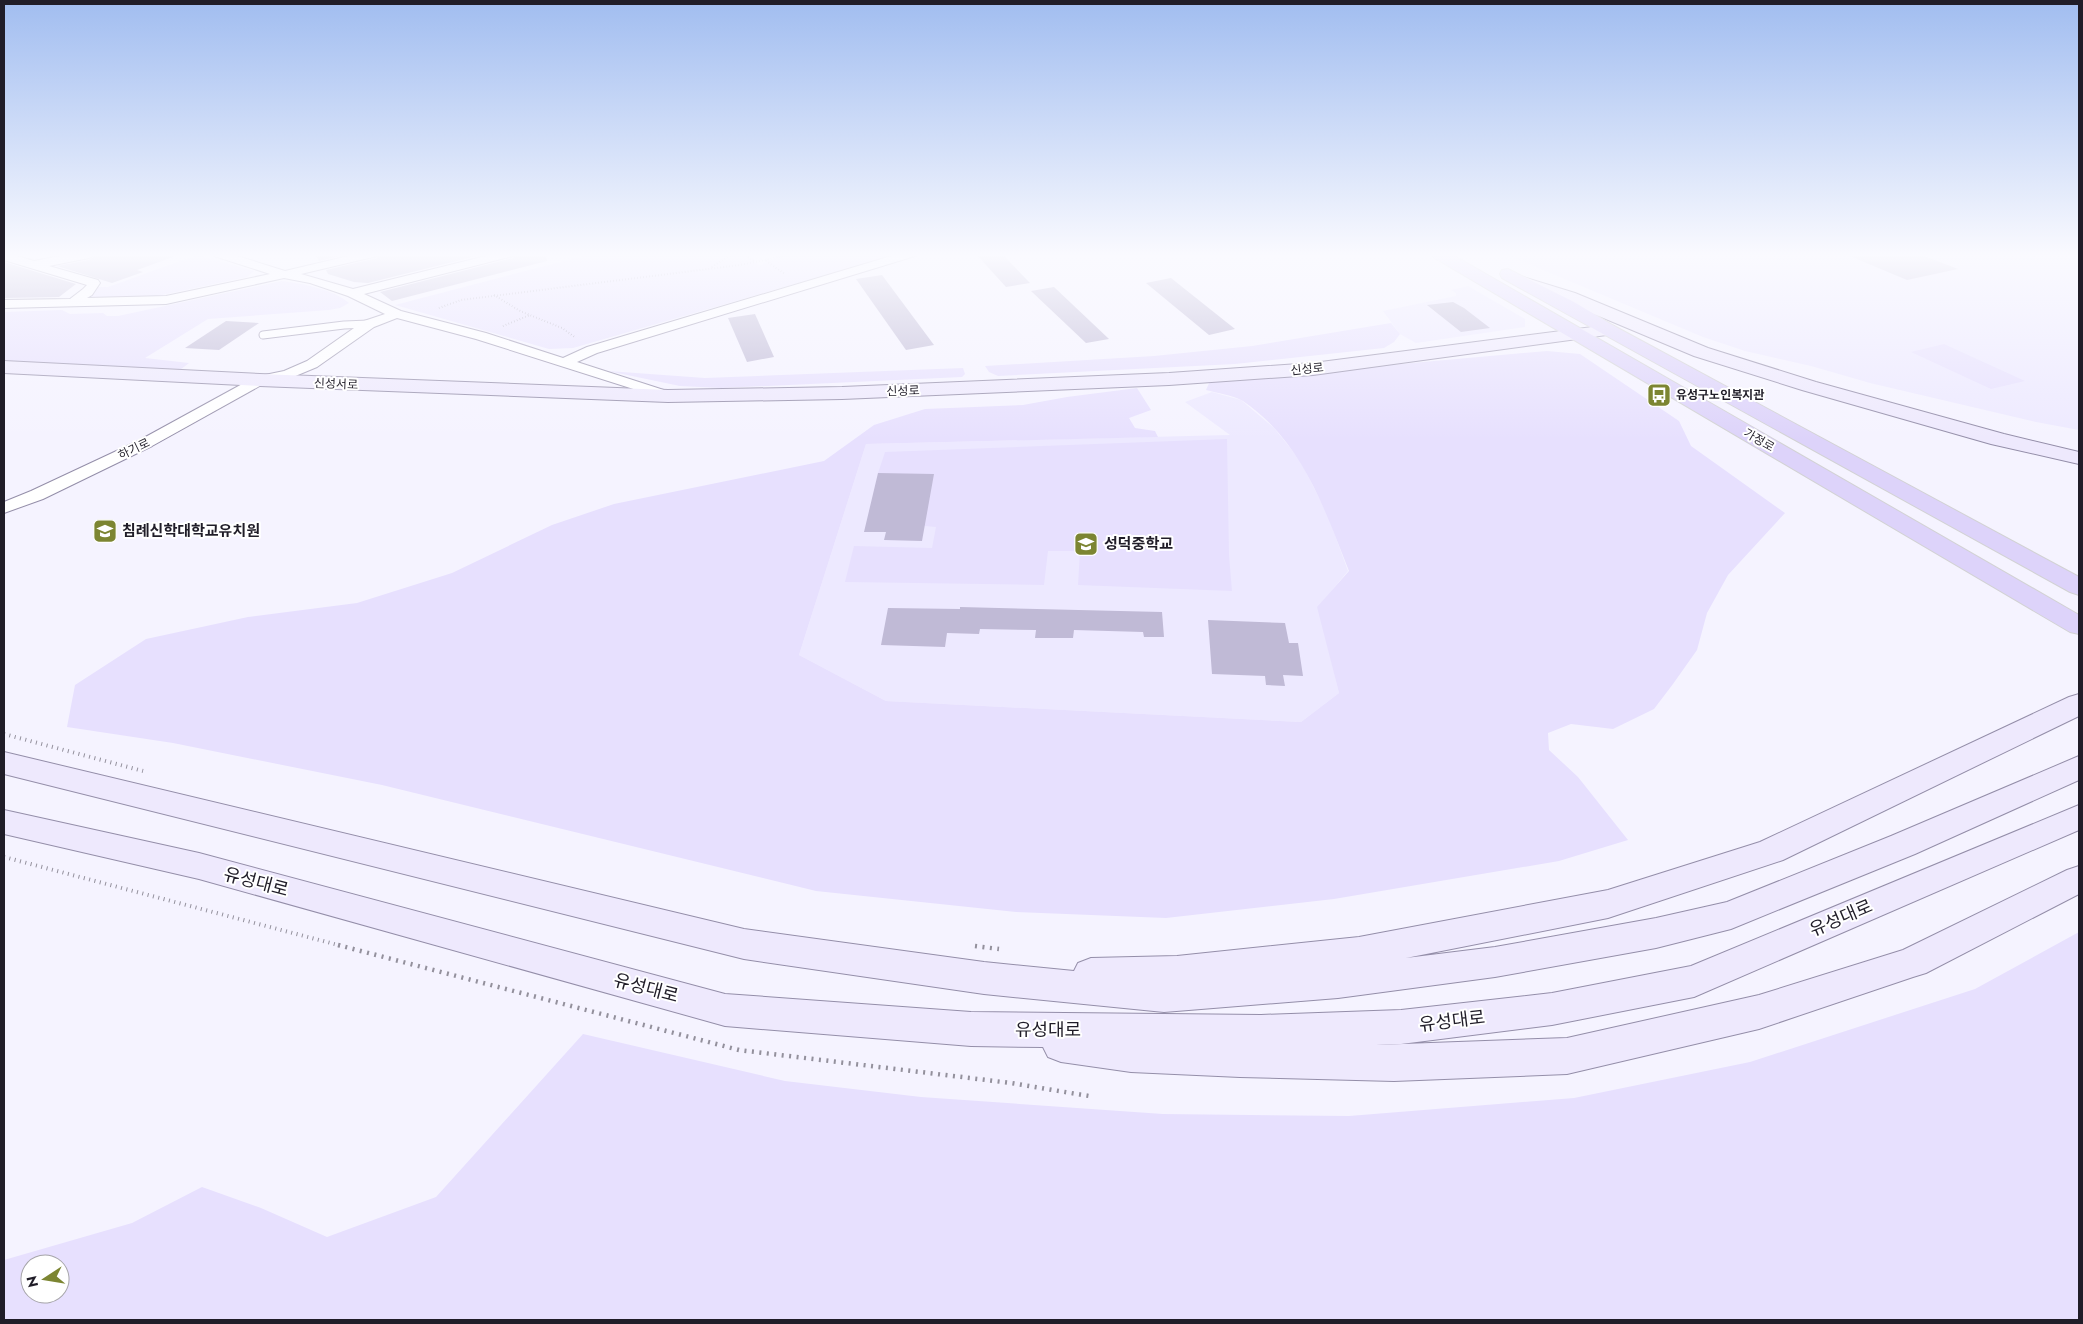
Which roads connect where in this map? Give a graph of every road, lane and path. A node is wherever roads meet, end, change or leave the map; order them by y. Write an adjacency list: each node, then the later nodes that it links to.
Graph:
1 (391, 316): 10 (street, 하기로)
2 (402, 316): 9 (street, 신성로)
3 (422, 316): 9 (path)
4 (532, 316): 14 (path)
5 (706, 316): 14 (street)
6 (1546, 316): 12 (main road, 가정로)
7 (1584, 316): 11 (main road, 가정로)
8 (1615, 316): 19 (main road)
9 (414, 319): 15 (street, 신성로)
10 (369, 324): 13 (lane); 17 (street, 하기로)
11 (1608, 330): 12 (main road, 신성로); 21 (main road, 가정로)
12 (1578, 334): 18 (main road, 신성로); 22 (main road, 가정로)
13 (263, 335)
14 (592, 350): 15 (street)
15 (566, 362): 18 (street, 신성로)
16 (4, 367): 17 (main road, 신성서로)
17 (260, 380): 18 (main road, 신성서로); 20 (street, 하기로)
18 (668, 396)
19 (2079, 458)
20 (4, 508)
21 (2079, 586)
22 (2079, 626)
23 (2079, 704): 34 (main road)
24 (4, 734): 26 (path)
25 (4, 763): 34 (main road)
26 (147, 772)
27 (2066, 773): 34 (main road)
28 (2079, 817): 35 (main road, 유성대로)
29 (4, 822): 35 (main road, 유성대로)
30 (4, 857): 36 (path)
31 (2079, 879): 35 (main road)
32 (971, 946): 33 (path)
33 (999, 948)
34 (984, 978)
35 (971, 1029)
36 (1089, 1096)

